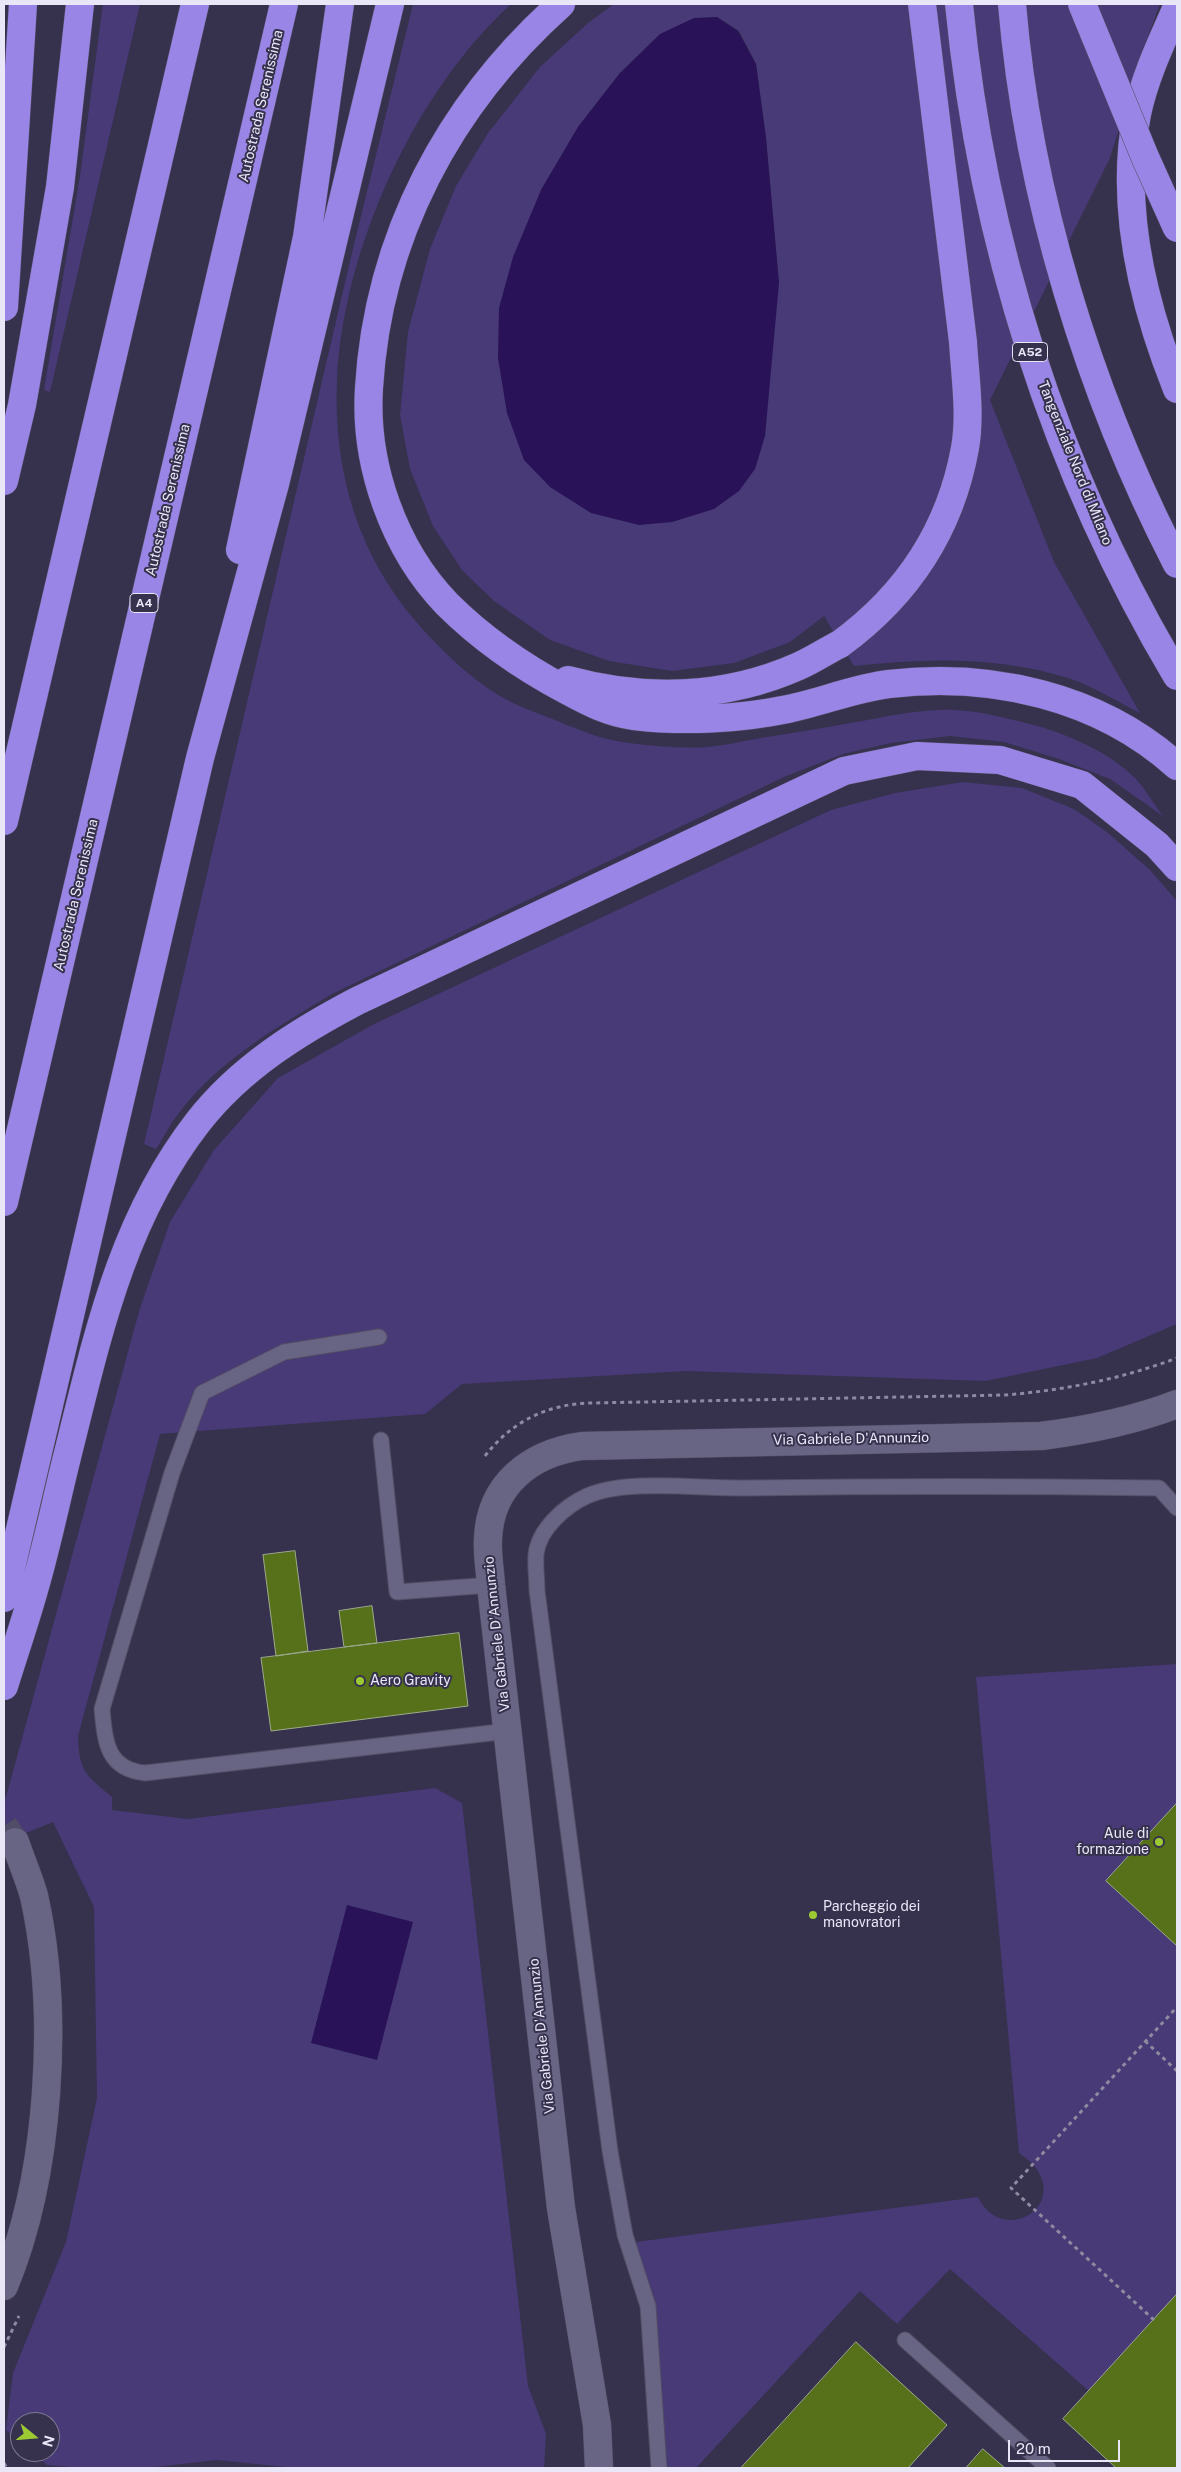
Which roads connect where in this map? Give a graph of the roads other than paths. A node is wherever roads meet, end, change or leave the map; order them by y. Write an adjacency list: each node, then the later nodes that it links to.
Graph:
1 (23, 4): 14 (highway)
2 (80, 4): 16 (highway)
3 (195, 4): 22 (highway)
4 (284, 4): 24 (highway, Autostrada Serenissima / A4)
5 (340, 4): 20 (highway)
6 (390, 4): 20 (highway)
7 (561, 4): 18 (highway)
8 (922, 4): 18 (highway, bridge)
9 (960, 4): 19 (highway, Tangenziale Nord di Milano / A52, bridge)
10 (1012, 4): 17 (highway, bridge)
11 (1082, 4): 13 (highway, bridge)
12 (1177, 7): 15 (highway)
13 (1177, 228)
14 (4, 307)
15 (1177, 389)
16 (4, 482)
17 (1177, 564)
18 (525, 668): 21 (highway)
19 (1177, 676)
20 (200, 758): 30 (highway)
21 (1177, 766)
22 (4, 820)
23 (1177, 868): 31 (highway)
24 (4, 1202)
25 (379, 1337): 32 (lane)
26 (1177, 1404): 29 (street, Via Gabriele D'Annunzio)
27 (381, 1440): 29 (lane)
28 (1177, 1508): 37 (lane)
29 (491, 1585): 32 (street, Via Gabriele D'Annunzio)
30 (4, 1598)
31 (4, 1686)
32 (508, 1731): 36 (street, Via Gabriele D'Annunzio)
33 (15, 1842): 34 (street)
34 (4, 2286)
35 (905, 2340): 38 (lane)
36 (599, 2468)
37 (659, 2468)
38 (1048, 2468)

